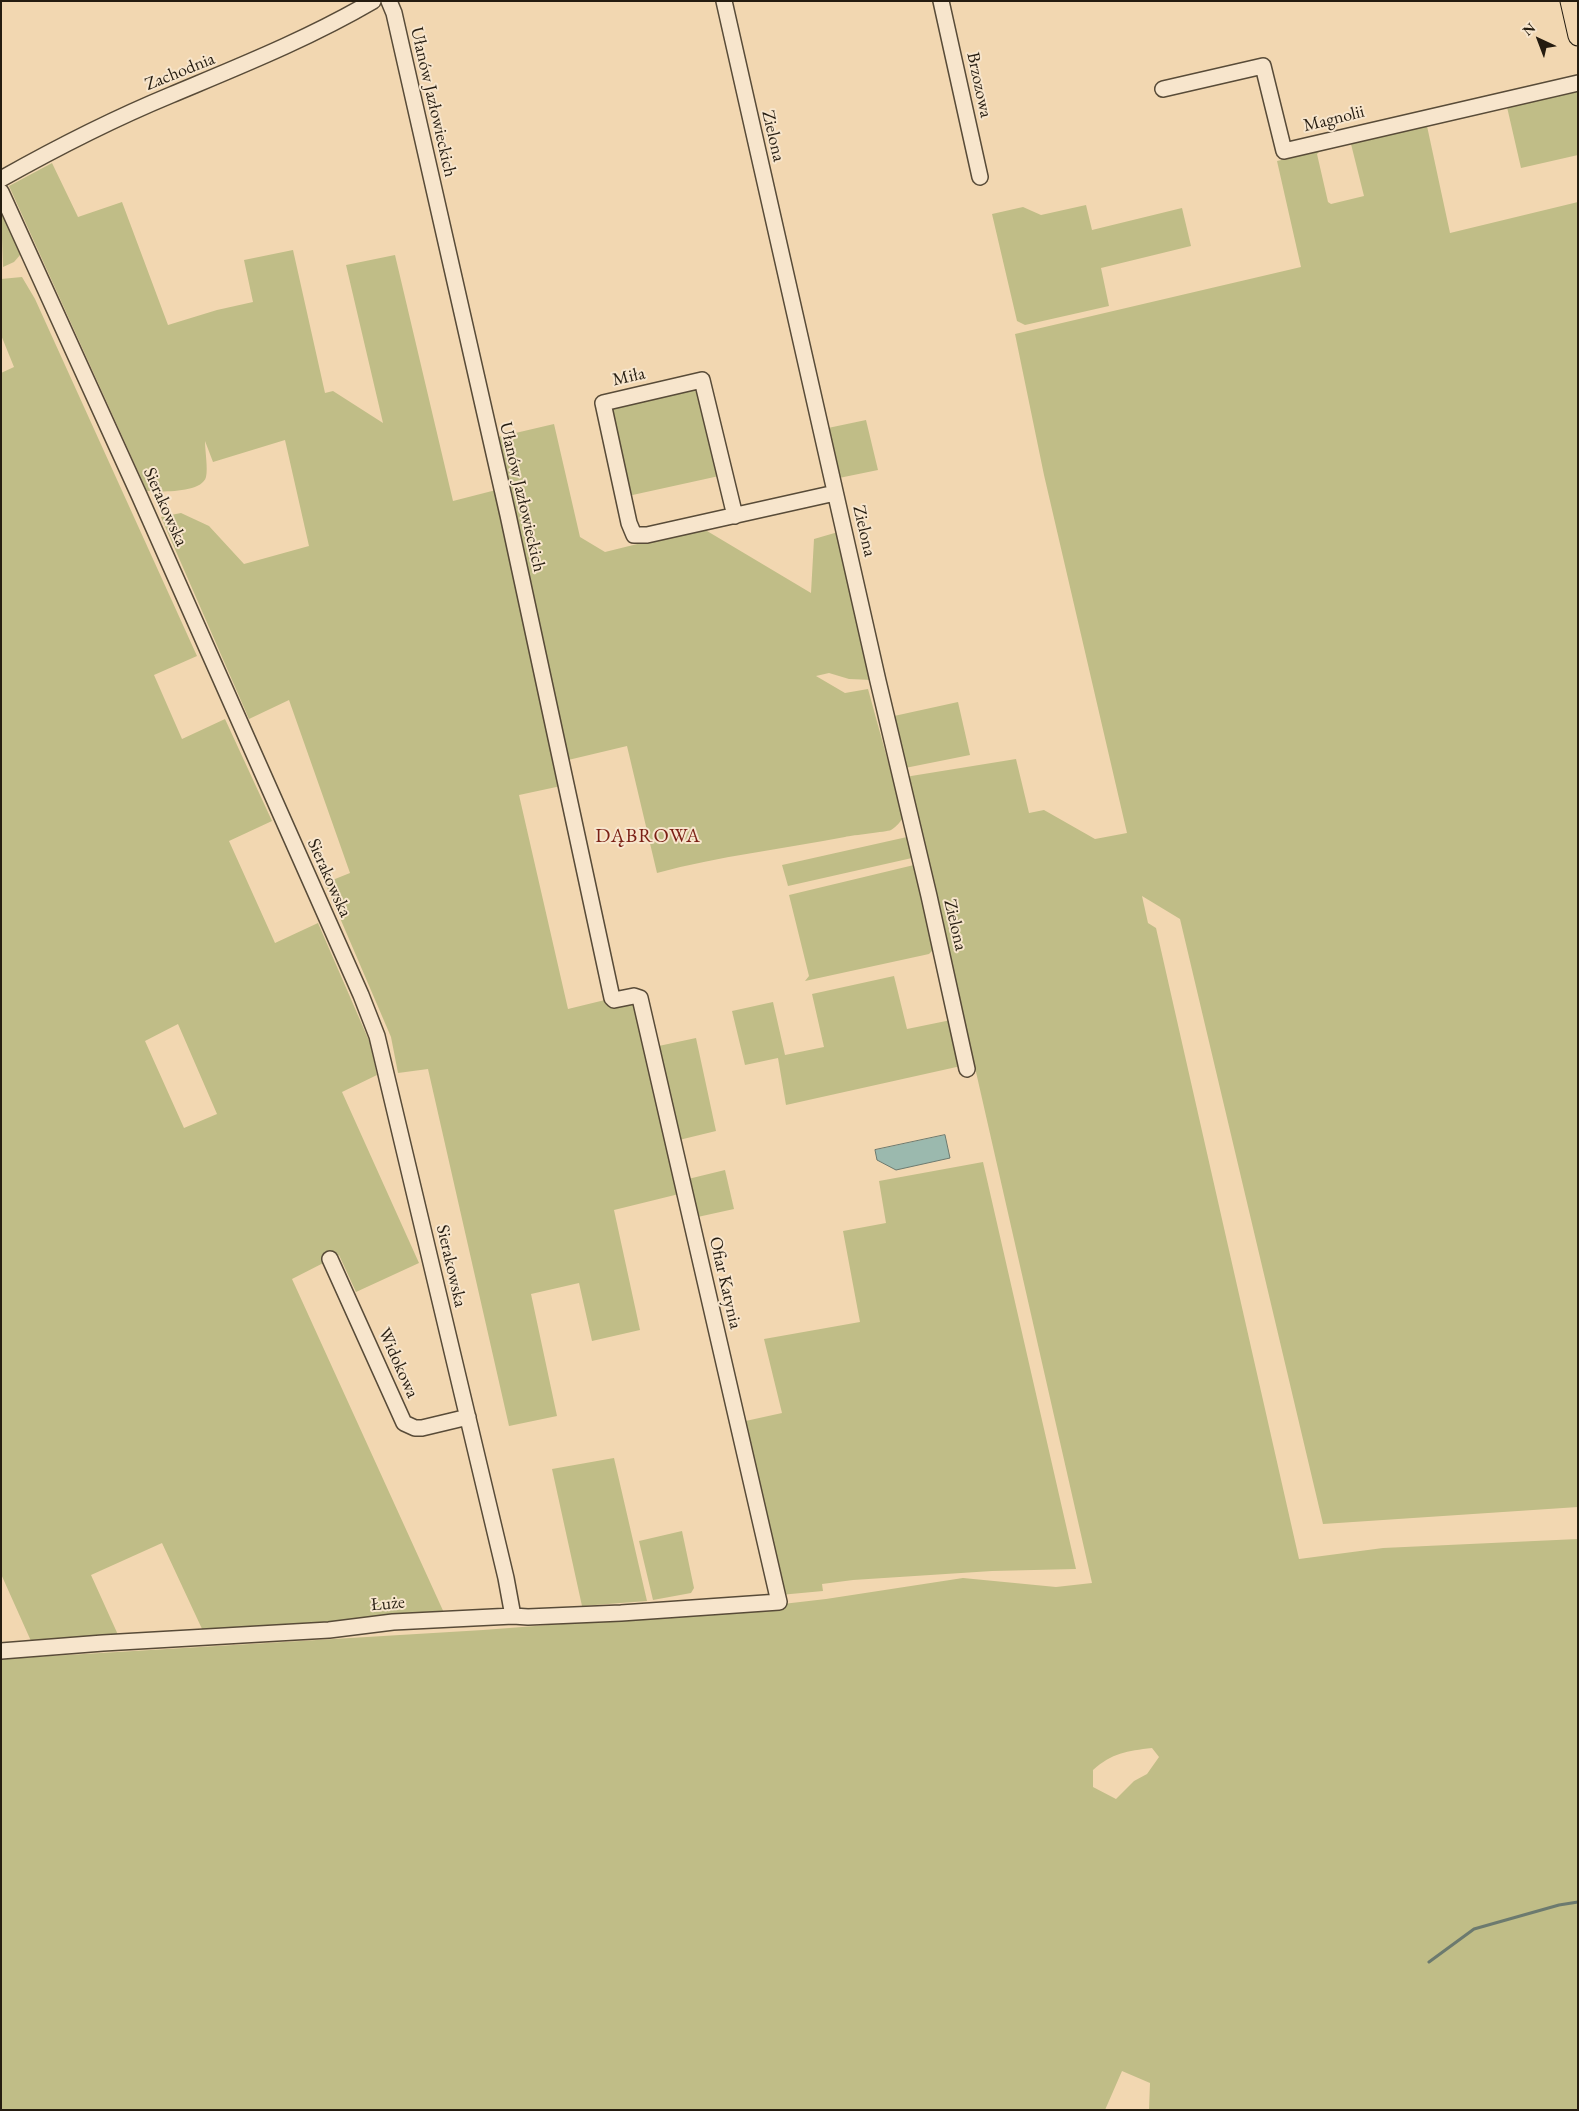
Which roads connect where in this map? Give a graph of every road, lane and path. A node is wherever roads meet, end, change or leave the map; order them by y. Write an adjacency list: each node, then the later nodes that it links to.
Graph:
1 (373, 1): 10 (street, Zachodnia)
2 (389, 1): 14 (street, Ułanów Jazłowieckich)
3 (724, 1): 12 (street, Zielona)
4 (941, 1): 9 (street, Brzozowa)
5 (1570, 1): 6 (main road)
6 (1578, 36)
7 (1578, 83): 8 (street, Magnolii)
8 (1163, 89)
9 (980, 178)
10 (1, 179)
11 (1, 192): 17 (street, Sierakowska)
12 (836, 493): 13 (street, Miła); 15 (street, Zielona)
13 (736, 516): 13 (street, Miła)
14 (616, 1000): 18 (street, Ofiar Katynia)
15 (967, 1069)
16 (330, 1259): 17 (street, Widokowa)
17 (468, 1417): 19 (street, Sierakowska)
18 (779, 1602): 19 (street, Łuże)
19 (513, 1616): 20 (street, Łuże)
20 (1, 1650)

